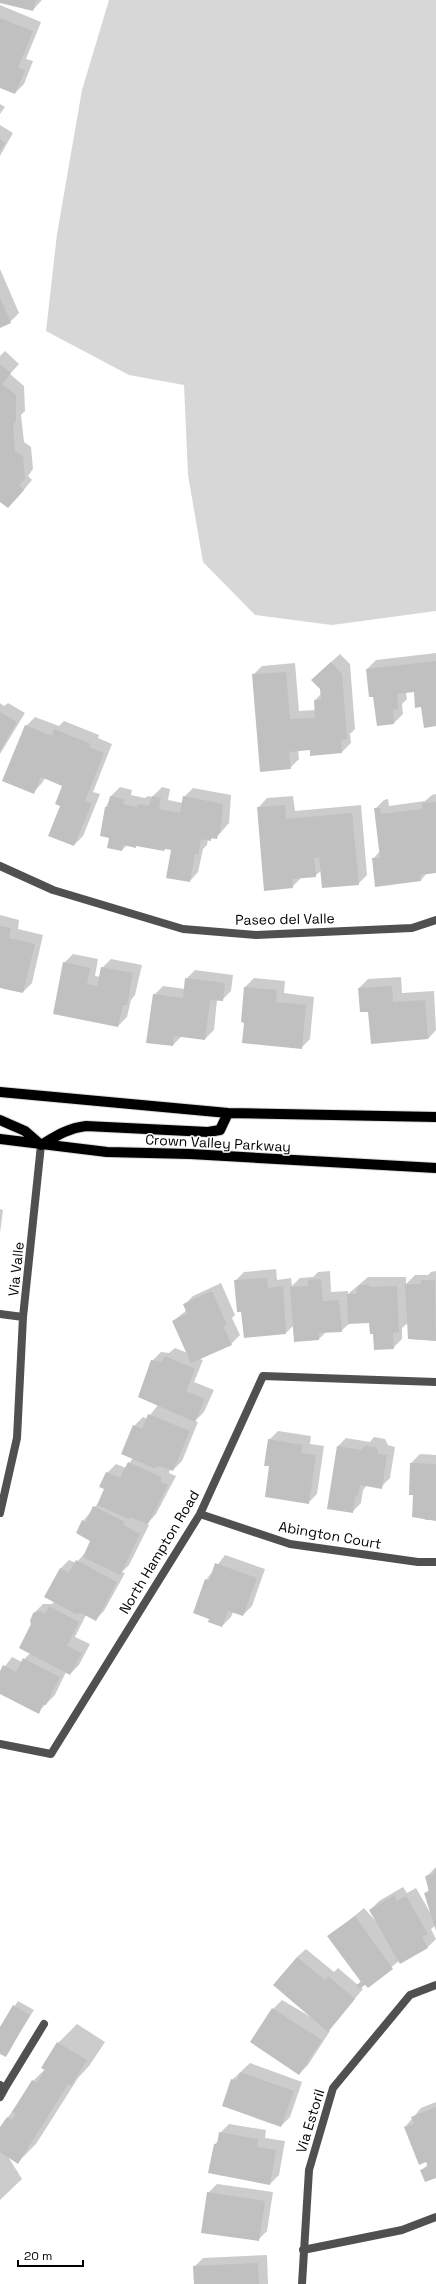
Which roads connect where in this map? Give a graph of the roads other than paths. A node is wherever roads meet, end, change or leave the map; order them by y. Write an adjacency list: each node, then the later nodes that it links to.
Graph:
1 (0, 866): 2 (street, Paseo del Valle)
2 (436, 920)
3 (0, 1092): 4 (main road)
4 (228, 1113): 5 (main road); 8 (main road)
5 (436, 1117)
6 (0, 1120): 8 (main road)
7 (0, 1139): 8 (main road, Crown Valley Parkway)
8 (41, 1146): 9 (main road, Crown Valley Parkway); 11 (street, Via Valle)
9 (436, 1168)
10 (0, 1314): 11 (street)
11 (23, 1317): 13 (street, Via Valle)
12 (436, 1382): 14 (street, North Hampton Road)
13 (0, 1513)
14 (200, 1514): 15 (street, Abington Court); 16 (street, North Hampton Road)
15 (436, 1562)
16 (0, 1744)
17 (436, 1985): 22 (street, Via Estoril)
18 (44, 2024): 19 (street)
19 (3, 2087): 20 (street)
20 (0, 2097)
21 (436, 2217): 22 (street)
22 (303, 2250): 23 (street, Via Estoril)
23 (302, 2284)

